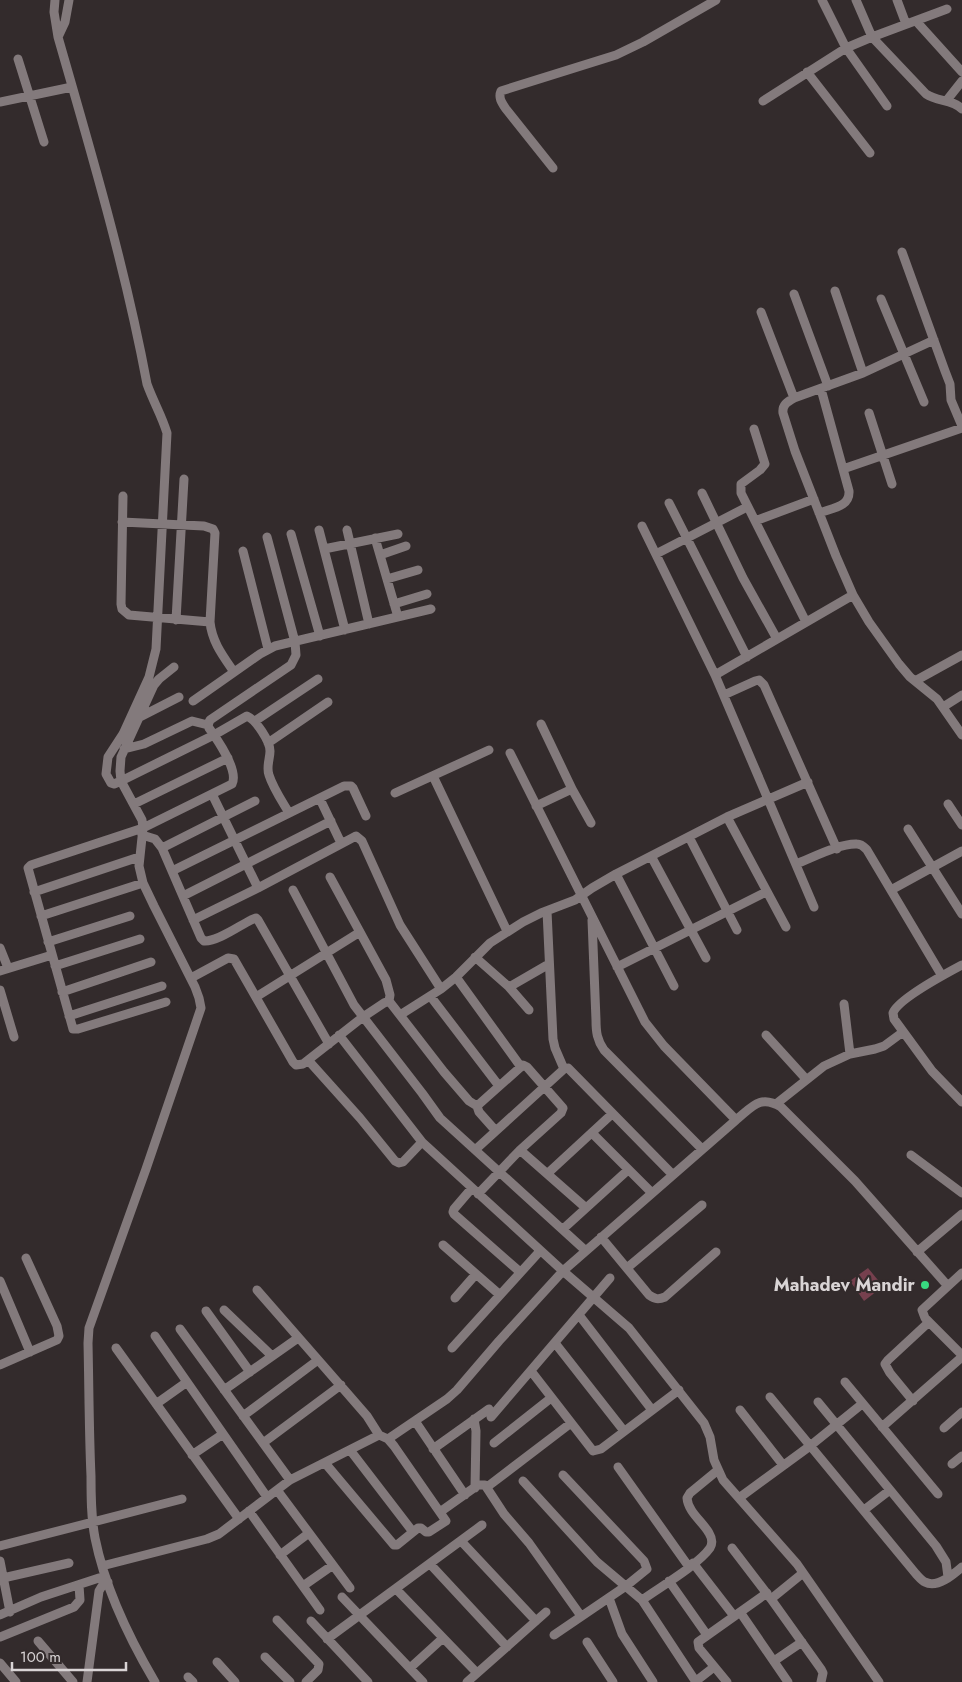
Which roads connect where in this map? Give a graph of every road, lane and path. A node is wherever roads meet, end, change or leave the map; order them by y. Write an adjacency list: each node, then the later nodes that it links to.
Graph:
1 (55, 0): 10 (street)
2 (69, 0): 10 (street)
3 (716, 0): 26 (street)
4 (822, 0): 12 (street)
5 (856, 0): 11 (street)
6 (896, 0): 9 (street)
7 (947, 9): 8 (street)
8 (916, 21): 9 (street); 15 (street)
9 (906, 24): 11 (street)
10 (58, 37): 17 (street)
11 (872, 37): 12 (street); 19 (street)
12 (846, 48): 14 (street); 22 (street)
13 (18, 58): 18 (street)
14 (808, 72): 20 (street); 25 (street)
15 (962, 72)
16 (962, 81): 19 (street)
17 (72, 87): 18 (street); 54 (street)
18 (29, 96): 21 (street); 24 (street)
19 (947, 100): 23 (street)
20 (763, 101)
21 (0, 102)
22 (887, 106)
23 (962, 109)
24 (44, 142)
25 (870, 153)
26 (553, 168)
27 (902, 252): 32 (street)
28 (834, 291): 34 (street)
29 (794, 294): 35 (street)
30 (881, 299): 33 (street)
31 (761, 312): 36 (street)
32 (934, 340): 33 (street); 39 (street)
33 (904, 354): 34 (street); 37 (street)
34 (863, 373): 35 (street)
35 (824, 387): 36 (street); 42 (street)
36 (794, 398): 47 (street)
37 (924, 402)
38 (869, 413): 41 (street)
39 (962, 427): 41 (street)
40 (754, 429): 49 (street)
41 (882, 455): 42 (street); 44 (street)
42 (843, 469): 50 (street)
43 (184, 479): 55 (street)
44 (892, 484)
45 (702, 493): 53 (street)
46 (122, 496): 52 (street)
47 (814, 499): 50 (street); 51 (street)
48 (669, 503): 63 (street)
49 (747, 507): 51 (street); 53 (street)
50 (819, 513): 73 (street)
51 (754, 521): 79 (street)
52 (122, 522): 54 (street); 77 (street)
53 (717, 523): 63 (street); 84 (street)
54 (163, 525): 55 (street); 77 (street)
55 (182, 526): 78 (street); 80 (street)
56 (642, 526): 68 (street)
57 (319, 530): 66 (street)
58 (347, 530): 64 (street)
59 (291, 534): 83 (street)
60 (398, 534): 62 (street)
61 (267, 537): 85 (street)
62 (375, 538): 64 (street); 69 (street)
63 (687, 538): 68 (street); 88 (street)
64 (350, 543): 66 (street); 81 (street)
65 (406, 546): 69 (street)
66 (324, 549): 82 (street)
67 (243, 550): 86 (street)
68 (656, 554): 91 (street)
69 (380, 555): 71 (street)
70 (418, 570): 71 (street)
71 (387, 578): 74 (street)
72 (427, 594): 74 (street)
73 (853, 595): 79 (street); 93 (street)
74 (394, 604): 76 (street)
75 (431, 608): 76 (street)
76 (398, 617): 81 (street)
77 (158, 618): 78 (street); 112 (street)
78 (176, 620): 80 (street)
79 (810, 620): 84 (street)
80 (210, 622): 90 (street)
81 (369, 624): 82 (street)
82 (345, 630): 83 (street)
83 (320, 636): 85 (street)
84 (777, 639): 88 (street)
85 (295, 642): 86 (street); 103 (street)
86 (268, 649): 90 (street)
87 (962, 655): 93 (street)
88 (747, 657): 91 (street)
89 (174, 667): 100 (street)
90 (234, 672): 97 (street)
91 (716, 675): 95 (street)
92 (318, 679): 101 (street)
93 (915, 681): 99 (street)
94 (962, 695): 99 (street)
95 (724, 696): 113 (street); 118 (street)
96 (179, 697): 100 (street)
97 (193, 701)
98 (328, 702): 106 (street)
99 (943, 707): 104 (street)
100 (138, 718): 107 (street)
101 (255, 721): 105 (street); 106 (street)
102 (541, 724): 114 (street)
103 (208, 725): 105 (street); 107 (street)
104 (962, 735)
105 (214, 736): 110 (street); 112 (street)
106 (268, 743): 123 (street)
107 (124, 749): 112 (street)
108 (489, 750): 111 (street)
109 (510, 753): 122 (street)
110 (228, 758): 116 (street); 120 (street)
111 (434, 776): 115 (street); 165 (street)
112 (121, 781): 120 (street)
113 (808, 782): 118 (street); 135 (street)
114 (572, 789): 122 (street); 128 (street)
115 (395, 793)
116 (212, 794): 126 (street); 131 (street)
117 (320, 798): 123 (street); 124 (street); 127 (street)
118 (769, 799): 125 (street); 141 (street)
119 (255, 801): 126 (street)
120 (134, 804): 131 (street)
121 (948, 804): 129 (street)
122 (536, 806): 153 (street)
123 (289, 813): 133 (street)
124 (366, 816)
125 (727, 817): 132 (street); 151 (street)
126 (223, 818): 133 (street); 136 (street)
127 (330, 821): 134 (street); 140 (street)
128 (591, 823)
129 (962, 825)
130 (908, 829): 142 (street)
131 (142, 832): 136 (street); 139 (street); 150 (street)
132 (689, 837): 138 (street); 156 (street)
133 (235, 841): 140 (street); 143 (street)
134 (341, 843): 147 (street); 188 (street)
135 (843, 847): 141 (street); 149 (street)
136 (162, 848): 143 (street)
137 (962, 851): 142 (street)
138 (651, 856): 144 (street); 163 (street)
139 (139, 857): 146 (street); 150 (street)
140 (246, 864): 147 (street); 152 (street)
141 (796, 864): 154 (street)
142 (933, 867): 149 (street); 157 (street)
143 (172, 872): 152 (street)
144 (616, 874): 153 (street); 170 (street)
145 (330, 877): 166 (street)
146 (143, 883): 158 (street); 184 (street)
147 (258, 888): 161 (street)
148 (293, 890): 171 (street)
149 (891, 890): 182 (street)
150 (34, 892): 158 (street)
151 (766, 892): 156 (street); 162 (street)
152 (183, 896): 161 (street)
153 (581, 896): 155 (street); 160 (street)
154 (814, 907)
155 (551, 909): 165 (street); 176 (street)
156 (728, 912): 163 (street); 164 (street)
157 (962, 914)
158 (41, 916): 168 (street)
159 (130, 916): 168 (street)
160 (592, 917): 179 (street); 222 (street)
161 (193, 920): 181 (street)
162 (786, 927)
163 (691, 930): 170 (street); 174 (street)
164 (737, 930)
165 (507, 931): 173 (street)
166 (360, 932): 171 (street); 193 (street)
167 (140, 938): 178 (street)
168 (48, 942): 172 (street)
169 (0, 948): 180 (street)
170 (654, 948): 179 (street); 186 (street)
171 (326, 952): 181 (street); 199 (street)
172 (52, 955): 178 (street); 180 (street)
173 (475, 957): 183 (street); 187 (street)
174 (706, 958)
175 (151, 962): 190 (street)
176 (549, 964): 187 (street); 208 (street)
177 (962, 965): 182 (street)
178 (55, 966): 190 (street)
179 (617, 967): 216 (street)
180 (4, 969)
181 (290, 976): 191 (street); 204 (street)
182 (942, 976): 200 (street)
183 (456, 977): 188 (street); 207 (street)
184 (191, 978): 191 (street); 324 (street)
185 (162, 986): 198 (street)
186 (674, 986)
187 (509, 987): 196 (street)
188 (441, 989): 192 (street)
189 (0, 990): 203 (street)
190 (62, 992): 198 (street)
191 (256, 997): 206 (street)
192 (431, 997): 197 (street); 210 (street)
193 (389, 1001): 197 (street); 199 (street)
194 (166, 1002): 198 (street)
195 (844, 1004): 205 (street)
196 (529, 1010)
197 (400, 1015): 214 (street)
198 (69, 1016)
199 (363, 1018): 202 (street); 220 (street)
200 (903, 1032): 205 (street); 212 (street)
201 (766, 1035): 209 (street)
202 (339, 1036): 204 (street); 219 (street)
203 (14, 1037)
204 (329, 1044): 206 (street)
205 (850, 1054): 209 (street)
206 (308, 1060): 219 (street)
207 (521, 1067): 210 (street); 211 (street)
208 (564, 1069): 211 (street); 215 (street)
209 (806, 1079): 213 (street)
210 (499, 1086): 214 (street)
211 (545, 1086): 217 (street); 221 (street)
212 (962, 1102)
213 (776, 1104): 216 (street); 240 (street)
214 (477, 1106): 217 (street)
215 (612, 1114): 218 (street); 227 (street)
216 (736, 1120): 222 (street)
217 (495, 1130): 220 (street)
218 (592, 1133): 224 (street); 226 (street)
219 (422, 1142): 228 (street)
220 (475, 1150): 225 (street)
221 (520, 1150): 225 (street); 226 (street)
222 (702, 1150): 227 (street)
223 (911, 1156): 230 (street)
224 (628, 1170): 229 (street); 232 (street)
225 (499, 1172): 228 (street); 234 (street)
226 (547, 1174): 232 (street)
227 (674, 1175): 229 (street)
228 (475, 1191): 237 (street); 244 (street)
229 (652, 1193): 235 (street)
230 (962, 1193)
231 (702, 1205): 242 (street)
232 (586, 1208): 234 (street)
233 (962, 1214): 240 (street)
234 (563, 1229): 238 (street)
235 (602, 1237): 238 (street); 242 (street)
236 (443, 1245): 246 (street)
237 (540, 1251): 243 (street); 244 (street)
238 (586, 1251): 243 (street)
239 (716, 1252): 242 (street)
240 (917, 1252): 249 (street)
241 (26, 1258): 265 (street)
242 (627, 1268)
243 (563, 1271): 253 (street); 287 (street)
244 (520, 1272): 251 (street)
245 (962, 1273): 249 (street)
246 (476, 1274): 251 (street); 252 (street)
247 (610, 1278): 253 (street)
248 (0, 1282): 265 (street)
249 (947, 1285): 257 (street)
250 (257, 1290): 260 (street)
251 (500, 1295): 263 (street)
252 (455, 1298)
253 (593, 1298): 256 (street); 275 (street)
254 (224, 1310): 266 (street)
255 (206, 1311): 270 (street)
256 (579, 1315): 261 (street); 282 (street)
257 (929, 1322): 264 (street); 278 (street)
258 (180, 1329): 274 (street)
259 (155, 1336): 271 (street)
260 (298, 1338): 266 (street); 267 (street)
261 (555, 1343): 269 (street); 292 (street)
262 (116, 1348): 280 (street)
263 (452, 1348)
264 (960, 1350): 278 (street)
265 (30, 1352): 268 (street)
266 (272, 1356): 270 (street)
267 (318, 1360): 273 (street); 285 (street)
268 (0, 1365)
269 (531, 1371): 277 (street); 286 (street)
270 (250, 1372): 274 (street)
271 (187, 1382): 280 (street); 293 (street)
272 (845, 1382): 281 (street)
273 (341, 1385): 294 (street); 296 (street)
274 (224, 1390): 285 (street)
275 (679, 1390): 282 (street); 307 (street)
276 (770, 1397): 298 (street)
277 (551, 1398): 288 (street); 297 (street)
278 (913, 1401): 290 (street)
279 (818, 1402): 289 (street)
280 (156, 1404): 301 (street)
281 (862, 1404): 289 (street); 290 (street)
282 (652, 1410): 292 (street)
283 (740, 1410): 305 (street)
284 (962, 1412): 291 (street)
285 (243, 1416): 296 (street)
286 (474, 1419): 299 (street); 312 (street)
287 (415, 1421): 295 (street); 299 (street)
288 (571, 1423): 292 (street); 311 (street)
289 (836, 1424): 298 (street); 314 (street)
290 (882, 1427): 315 (street)
291 (944, 1428)
292 (624, 1431)
293 (223, 1434): 301 (street); 317 (street)
294 (379, 1435): 295 (street); 300 (street)
295 (388, 1439): 322 (street)
296 (263, 1443): 309 (street)
297 (494, 1443)
298 (810, 1446): 305 (street); 320 (street)
299 (433, 1449): 316 (street)
300 (350, 1450): 303 (street); 326 (street)
301 (192, 1455): 323 (street)
302 (962, 1456): 304 (street)
303 (324, 1462): 309 (street); 326 (street)
304 (952, 1464)
305 (783, 1465): 319 (street)
306 (618, 1468): 336 (street)
307 (718, 1470): 319 (street); 336 (street)
308 (563, 1475): 346 (street)
309 (290, 1480): 313 (street)
310 (523, 1481): 346 (street)
311 (488, 1487): 312 (street); 359 (street)
312 (475, 1488): 316 (street)
313 (277, 1490): 317 (street); 327 (street)
314 (890, 1490): 320 (street); 340 (street)
315 (938, 1494)
316 (464, 1495): 322 (street)
317 (267, 1497): 321 (street)
318 (182, 1498): 324 (street)
319 (739, 1498): 339 (street)
320 (864, 1510): 340 (street)
321 (249, 1511): 323 (street); 331 (street)
322 (440, 1512): 326 (street)
323 (239, 1519): 337 (street)
324 (92, 1522): 329 (street); 337 (street)
325 (482, 1525): 328 (street)
326 (413, 1532)
327 (309, 1533): 331 (street); 335 (street)
328 (461, 1541): 334 (street); 362 (street)
329 (0, 1546)
330 (732, 1548): 349 (street)
331 (280, 1555): 345 (street)
332 (0, 1561): 341 (street)
333 (69, 1563): 341 (street)
334 (430, 1564): 348 (street); 371 (street)
335 (333, 1565): 345 (street); 347 (street)
336 (691, 1565): 343 (street); 356 (street)
337 (102, 1566): 342 (street)
338 (961, 1568): 340 (street)
339 (803, 1573): 349 (street); 395 (street)
340 (950, 1576)
341 (3, 1578): 354 (street)
342 (107, 1579): 344 (street); 379 (street); 383 (street)
343 (670, 1581): 352 (street); 364 (street)
344 (79, 1584): 354 (street); 365 (street)
345 (303, 1586): 353 (street)
346 (626, 1586): 351 (street); 352 (street)
347 (350, 1588)
348 (396, 1589): 358 (street); 366 (street)
349 (769, 1596): 356 (street); 370 (street)
350 (342, 1597): 358 (street)
351 (609, 1598): 359 (street); 391 (street)
352 (642, 1600): 380 (street)
353 (320, 1610)
354 (10, 1612): 357 (street)
355 (546, 1612): 362 (street)
356 (737, 1614): 364 (street); 373 (street)
357 (0, 1615)
358 (360, 1615): 367 (street); 377 (street)
359 (581, 1616): 363 (street)
360 (277, 1620): 386 (street)
361 (311, 1621): 367 (street)
362 (536, 1621): 371 (street)
363 (554, 1635)
364 (707, 1635): 376 (street)
365 (0, 1637)
366 (443, 1638): 377 (street); 378 (street)
367 (328, 1639): 387 (street)
368 (38, 1641): 382 (street)
369 (588, 1642): 390 (street)
370 (802, 1642): 373 (street); 394 (street)
371 (507, 1647): 378 (street)
372 (265, 1657): 385 (street)
373 (774, 1661): 393 (street)
374 (217, 1662): 384 (street)
375 (0, 1663): 381 (street)
376 (714, 1667): 380 (street); 392 (street)
377 (410, 1668): 388 (street)
378 (477, 1673): 389 (street)
379 (89, 1680)
380 (696, 1681)
381 (16, 1682)
382 (73, 1682)
383 (155, 1682)
384 (235, 1682)
385 (290, 1682)
386 (306, 1682)
387 (368, 1682)
388 (423, 1682)
389 (467, 1682)
390 (613, 1682)
391 (653, 1682)
392 (727, 1682)
393 (788, 1682)
394 (821, 1682)
395 (879, 1682)

